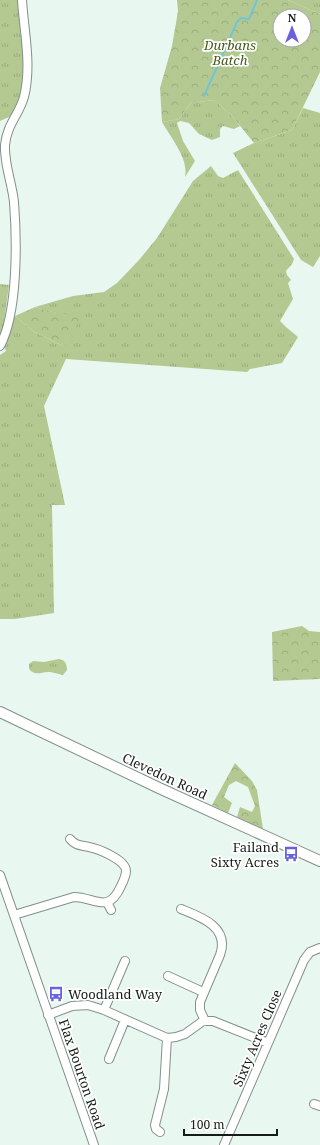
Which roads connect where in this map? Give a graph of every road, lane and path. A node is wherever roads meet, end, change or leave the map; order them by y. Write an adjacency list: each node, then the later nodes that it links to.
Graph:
1 (22, 0): 2 (street)
2 (0, 346)
3 (0, 712): 5 (main road, Clevedon Road)
4 (70, 839): 7 (street)
5 (320, 861)
6 (0, 876): 10 (street, Flax Bourton Road)
7 (108, 902): 9 (street); 10 (street)
8 (185, 908): 14 (street)
9 (111, 910)
10 (14, 915): 16 (street, Flax Bourton Road)
11 (320, 948): 20 (street, Sixty Acres Close)
12 (125, 961): 15 (street)
13 (172, 975): 14 (street)
14 (203, 992): 18 (street)
15 (104, 1010): 16 (street); 17 (street)
16 (48, 1014): 23 (street, Flax Bourton Road)
17 (125, 1020): 19 (street); 21 (street)
18 (205, 1021): 19 (street); 20 (street)
19 (167, 1038): 22 (street)
20 (268, 1043): 24 (street, Sixty Acres Close)
21 (108, 1059)
22 (160, 1132)
23 (94, 1145)
24 (224, 1145)

